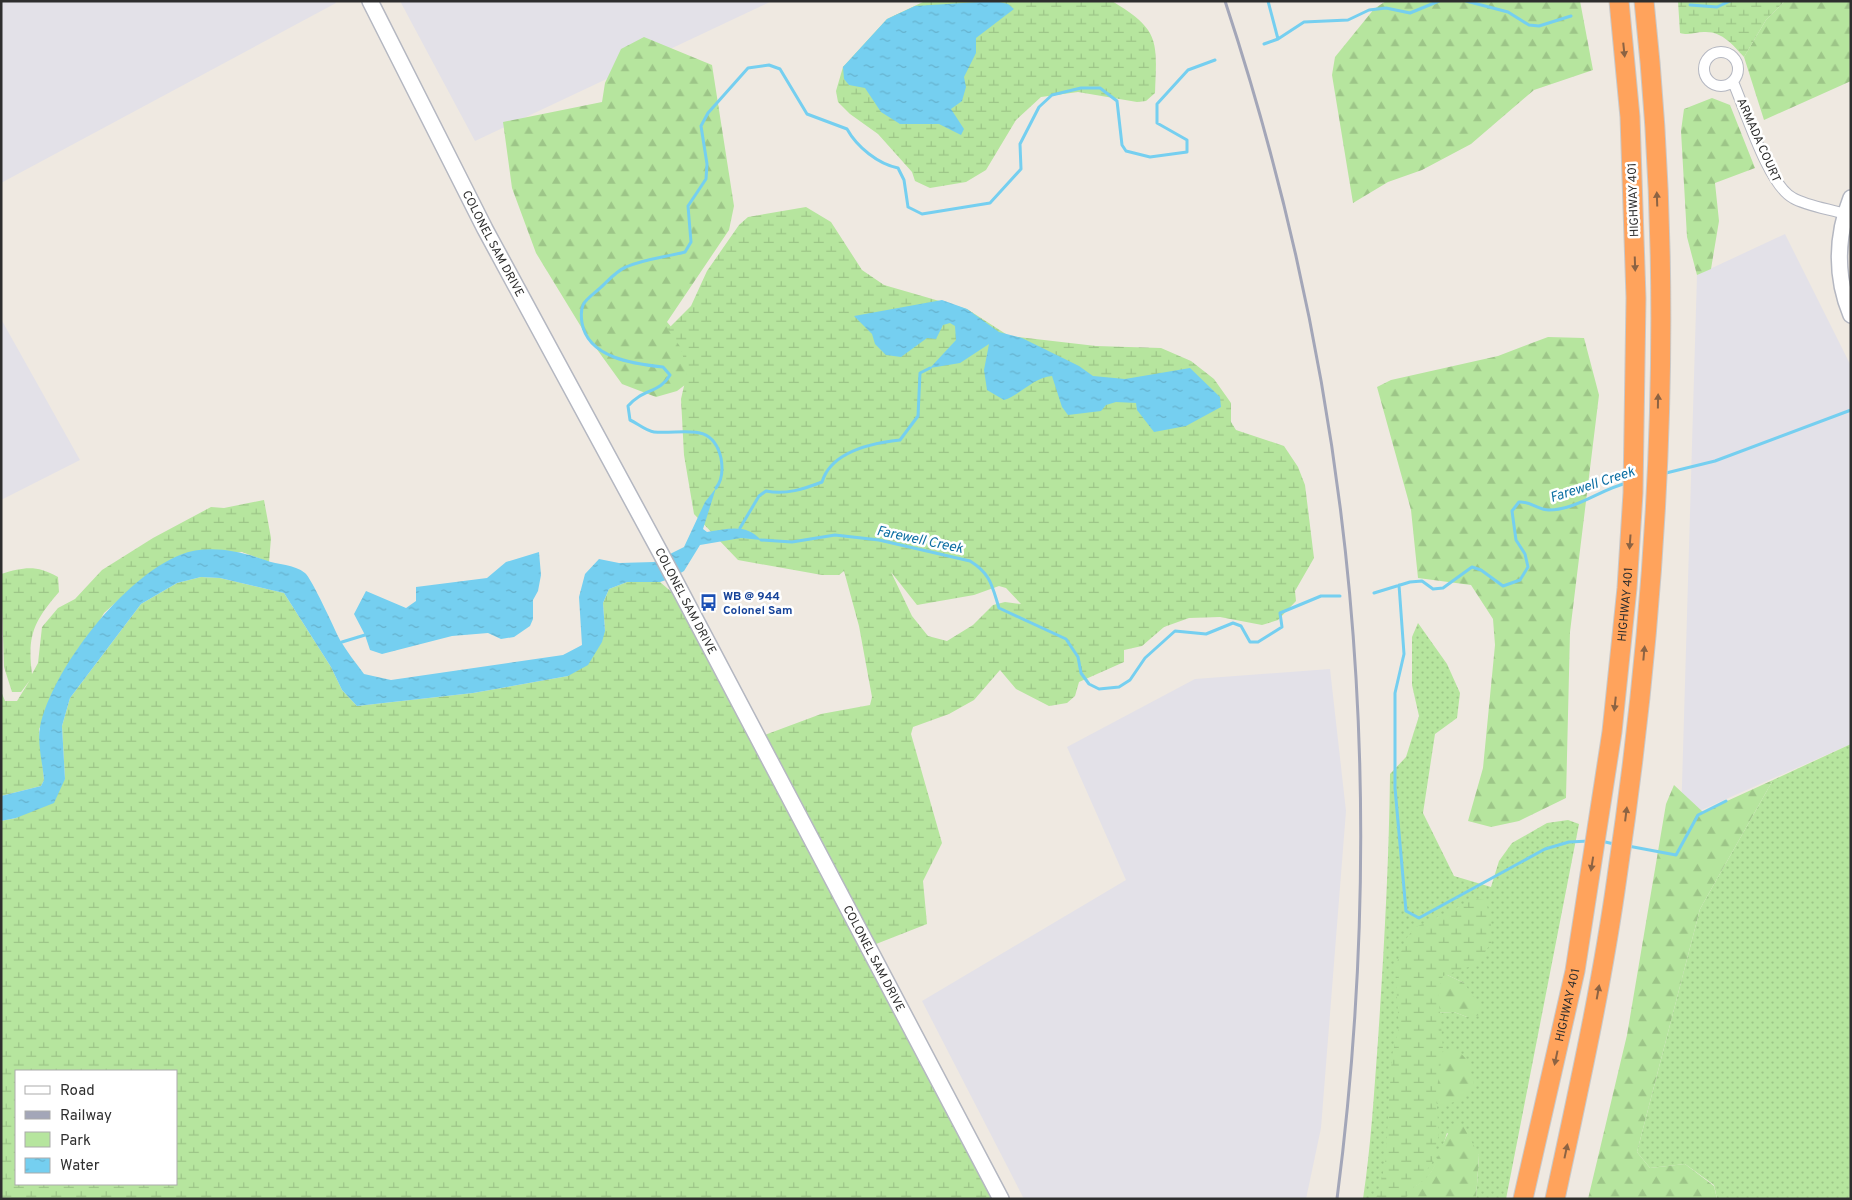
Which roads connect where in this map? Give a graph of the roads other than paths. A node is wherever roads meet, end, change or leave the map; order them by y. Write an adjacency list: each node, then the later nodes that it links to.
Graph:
1 (370, 1): 10 (street, COLONEL SAM DRIVE)
2 (1619, 1): 11 (highway, HIGHWAY 401, one-way to 11)
3 (1644, 1): 5 (highway, HIGHWAY 401)
4 (1652, 1): 5 (highway)
5 (1651, 71): 12 (highway, HIGHWAY 401, one-way to 5)
6 (1733, 82): 8 (street, ARMADA COURT)
7 (1851, 198): 8 (street)
8 (1845, 214): 9 (street)
9 (1851, 315)
10 (1001, 1199)
11 (1524, 1199)
12 (1555, 1199)

